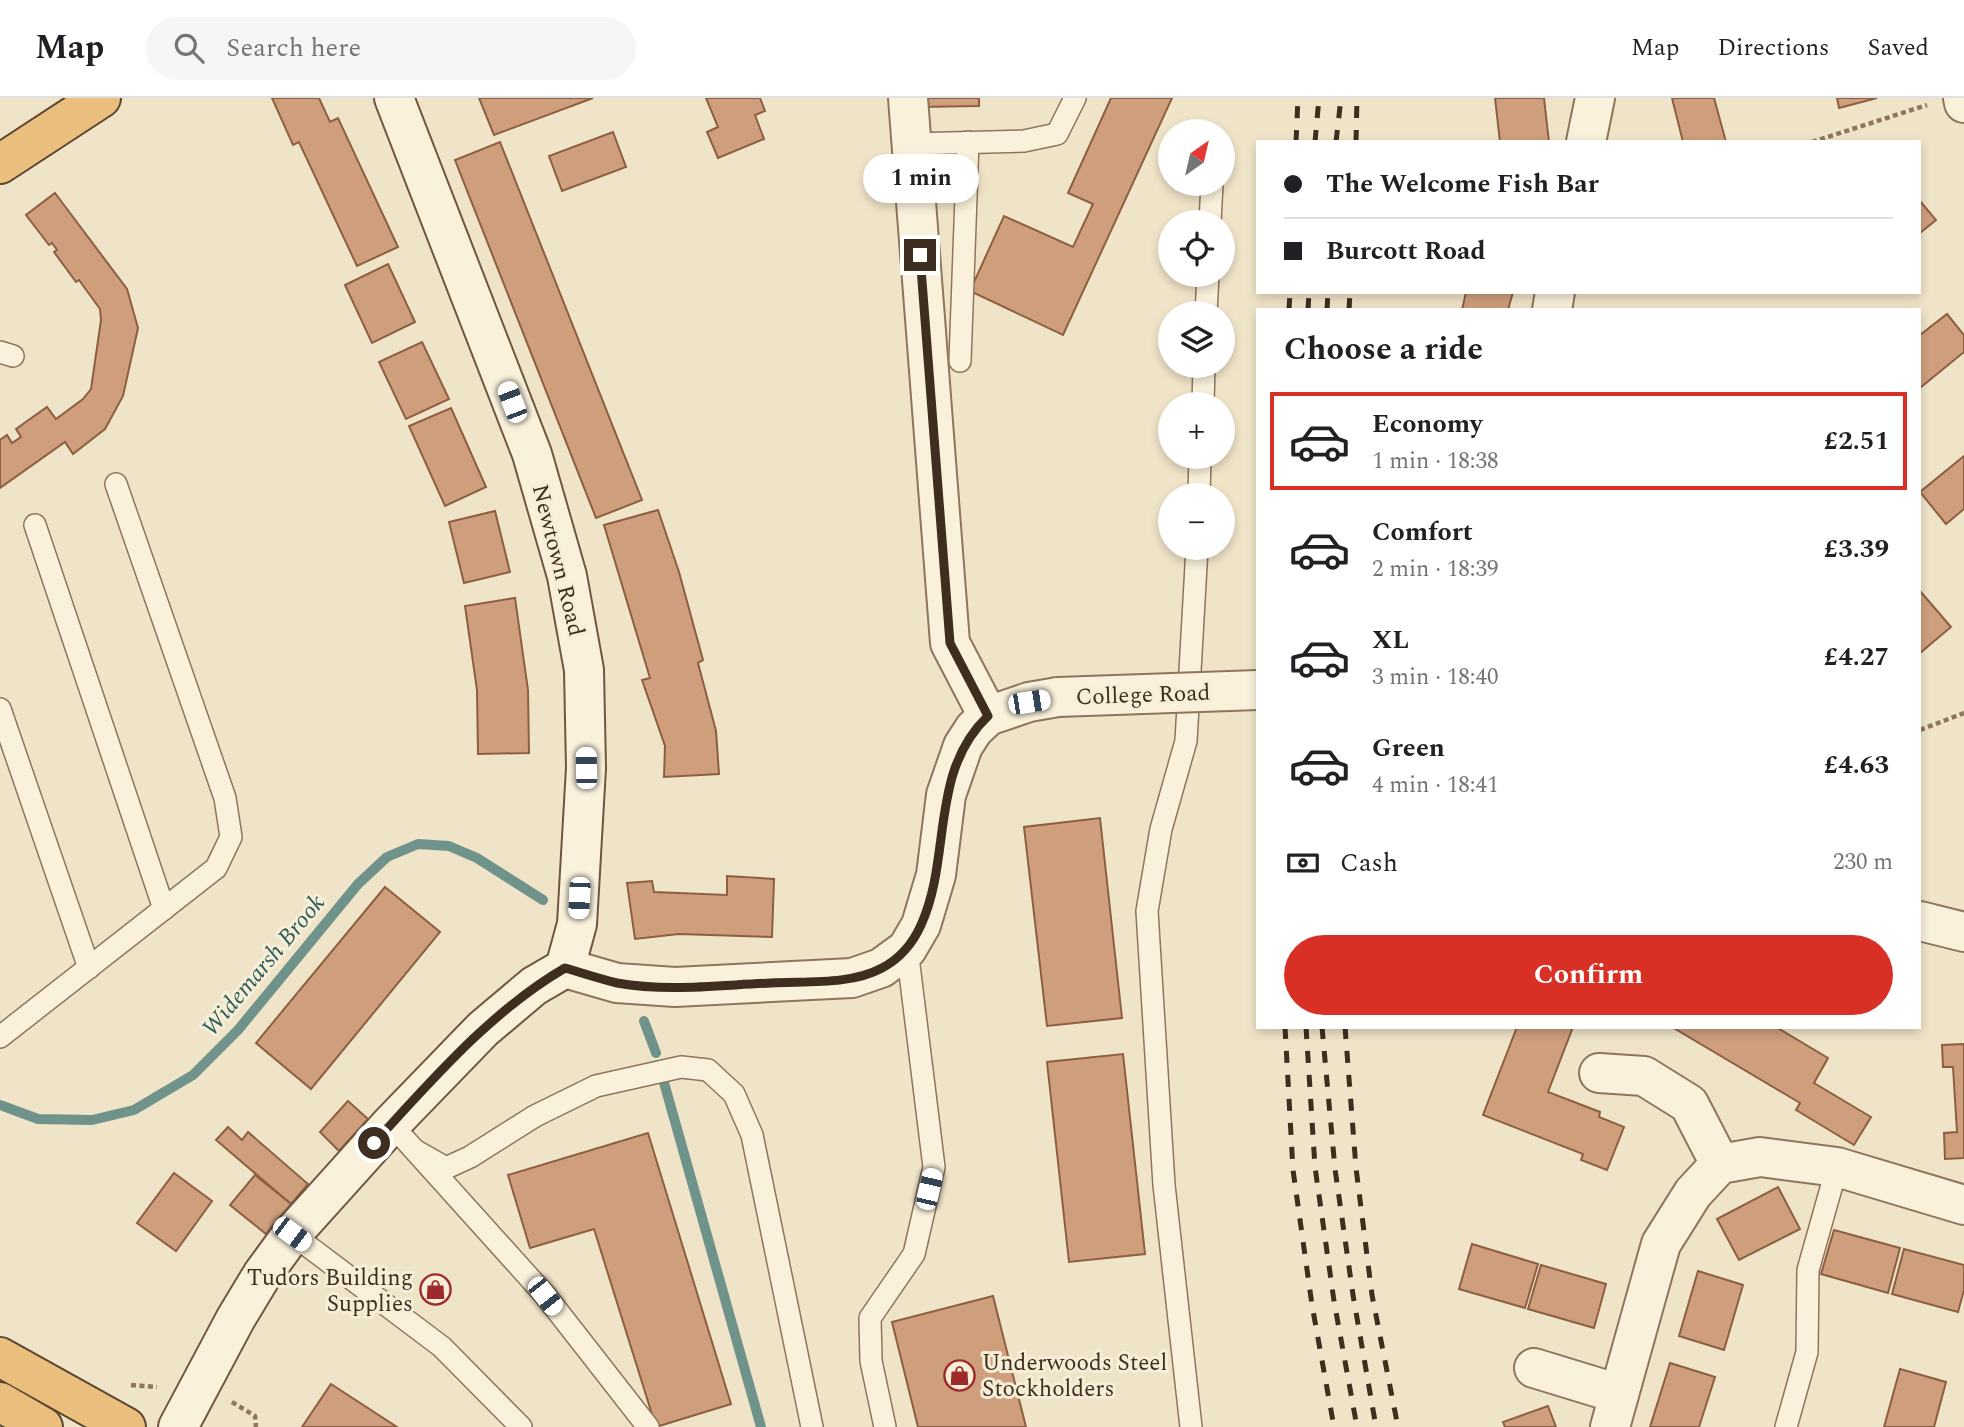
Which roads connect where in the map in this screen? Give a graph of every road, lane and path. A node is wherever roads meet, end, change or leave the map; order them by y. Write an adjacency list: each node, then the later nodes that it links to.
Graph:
1 (101, 98): 12 (highway)
2 (394, 98): 13 (street, Newtown Road)
3 (424, 98): 13 (street, Newtown Road)
4 (908, 98): 11 (street)
5 (1075, 98): 10 (lane)
6 (1595, 98): 8 (street)
7 (1954, 101): 9 (path)
8 (1586, 140)
9 (1819, 140)
10 (968, 142): 11 (lane); 14 (lane)
11 (911, 144): 21 (street)
12 (0, 164)
13 (423, 170): 28 (street, Newtown Road)
14 (960, 361)
15 (116, 484): 23 (lane)
16 (35, 525): 23 (lane)
17 (1196, 560): 51 (lane)
18 (1256, 690): 21 (street, College Road, bridge)
19 (0, 709): 27 (lane)
20 (1964, 713): 22 (path)
21 (988, 716): 26 (street)
22 (1921, 730)
23 (164, 909): 27 (lane)
24 (1921, 921): 25 (street)
25 (1964, 932)
26 (907, 949): 28 (street); 50 (lane)
27 (89, 968): 29 (lane)
28 (565, 968): 31 (street)
29 (0, 1037)
30 (1599, 1073): 33 (street)
31 (391, 1124): 32 (lane); 36 (street)
32 (416, 1152): 48 (lane); 49 (lane)
33 (1720, 1164): 34 (street); 42 (street)
34 (1837, 1167): 35 (street); 52 (lane)
35 (1964, 1205)
36 (292, 1234): 39 (street); 47 (lane)
37 (0, 1357): 44 (highway)
38 (1534, 1368): 42 (street)
39 (201, 1383): 40 (path); 45 (street); 46 (path)
40 (120, 1384)
41 (0, 1402): 43 (highway)
42 (1614, 1411)
43 (43, 1427)
44 (126, 1427)
45 (178, 1427)
46 (256, 1427)
47 (522, 1427)
48 (648, 1427)
49 (812, 1427)
50 (885, 1427)
51 (1191, 1427)
52 (1786, 1427)

